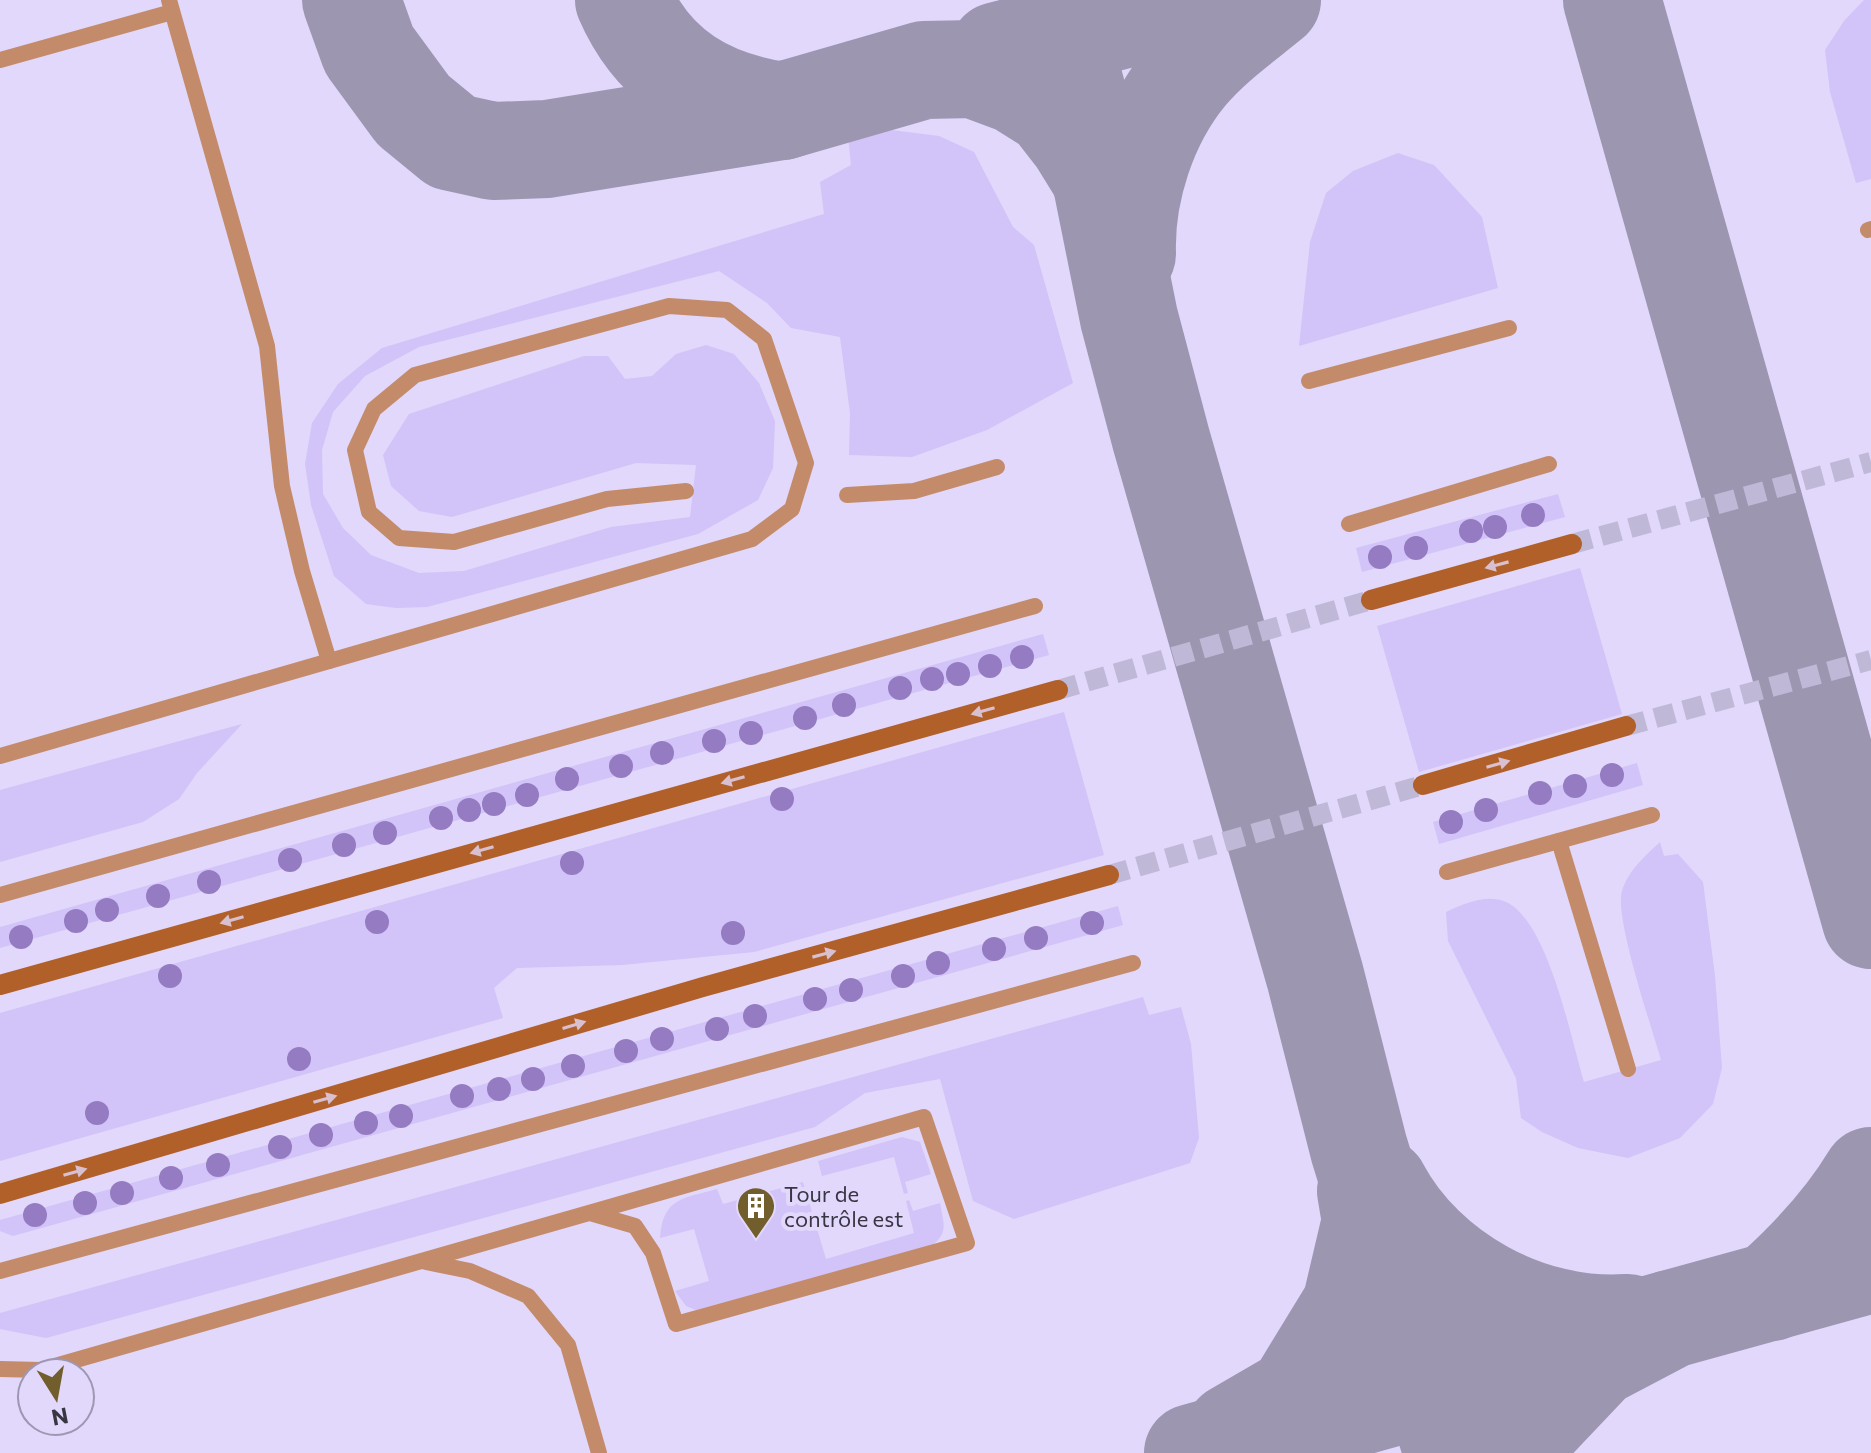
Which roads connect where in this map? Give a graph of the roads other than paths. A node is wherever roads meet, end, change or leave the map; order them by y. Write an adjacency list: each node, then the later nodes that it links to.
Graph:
1 (171, 6): 2 (lane); 13 (lane)
2 (0, 60)
3 (1509, 328): 4 (lane)
4 (1309, 381)
5 (1549, 464): 9 (lane)
6 (997, 467): 8 (lane)
7 (686, 491): 13 (lane)
8 (847, 495)
9 (1349, 524)
10 (1572, 544): 11 (main road, one-way to 11)
11 (1371, 600)
12 (1035, 606): 22 (lane)
13 (329, 661): 16 (lane)
14 (1058, 690): 24 (main road, one-way to 24)
15 (1626, 726): 17 (main road, one-way to 15)
16 (0, 756)
17 (1423, 785)
18 (1652, 815): 19 (lane)
19 (1559, 841): 20 (lane); 25 (lane)
20 (1447, 872)
21 (1109, 875): 26 (main road, one-way to 21)
22 (0, 895)
23 (1133, 963): 29 (lane)
24 (0, 985)
25 (1628, 1069)
26 (0, 1194)
27 (590, 1213): 27 (lane); 28 (lane)
28 (421, 1261): 30 (lane); 31 (lane)
29 (0, 1271)
30 (0, 1369)
31 (599, 1453)

